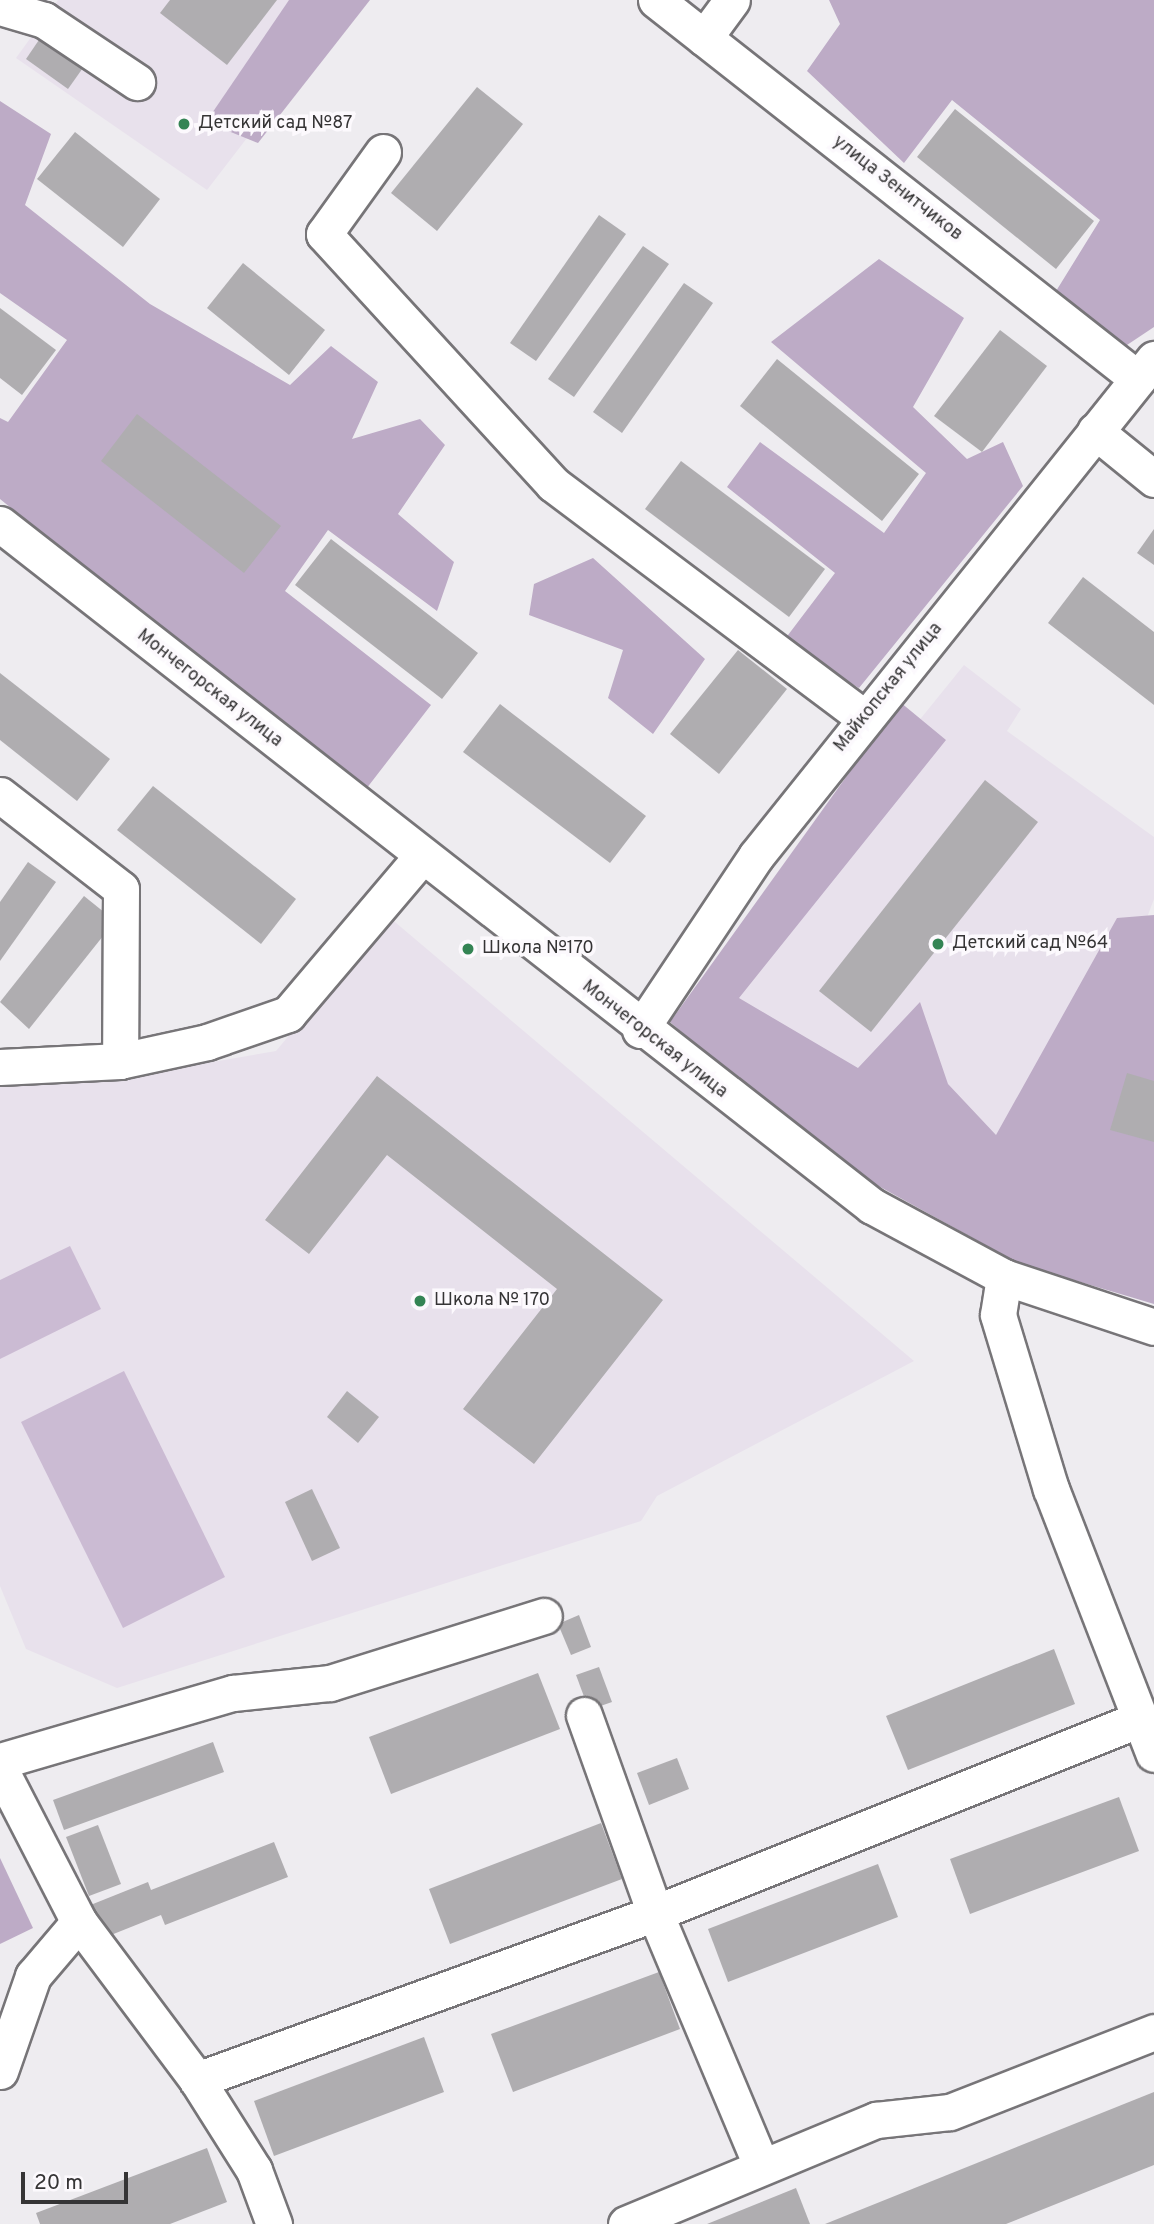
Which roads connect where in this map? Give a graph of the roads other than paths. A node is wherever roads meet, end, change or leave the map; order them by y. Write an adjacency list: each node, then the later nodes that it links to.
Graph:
1 (656, 0): 4 (street, улица Зенитчиков)
2 (732, 0): 4 (street)
3 (0, 7): 5 (street)
4 (704, 38): 7 (street, улица Зенитчиков)
5 (137, 82)
6 (383, 152): 11 (street)
7 (1146, 369): 8 (street, Майкопская улица)
8 (1095, 431): 9 (street); 11 (street, Майкопская улица)
9 (1154, 479)
10 (0, 524): 13 (street, Мончегорская улица)
11 (866, 718): 14 (street, Майкопская улица)
12 (0, 795): 15 (street)
13 (422, 856): 14 (street, Мончегорская улица); 15 (street)
14 (640, 1030): 17 (street, Мончегорская улица)
15 (120, 1061): 16 (street)
16 (0, 1067)
17 (1004, 1277): 18 (street, Мончегорская улица); 21 (street)
18 (1154, 1327)
19 (544, 1616): 23 (street)
20 (584, 1715): 25 (street)
21 (1140, 1719): 22 (street); 25 (street)
22 (1154, 1754)
23 (0, 1761)
24 (0, 1769): 26 (street)
25 (655, 1913): 29 (street); 30 (street)
26 (79, 1922): 28 (street); 29 (street)
27 (1154, 2032): 30 (street)
28 (0, 2071)
29 (197, 2080): 31 (street)
30 (761, 2165): 32 (street)
31 (274, 2224)
32 (626, 2224)

